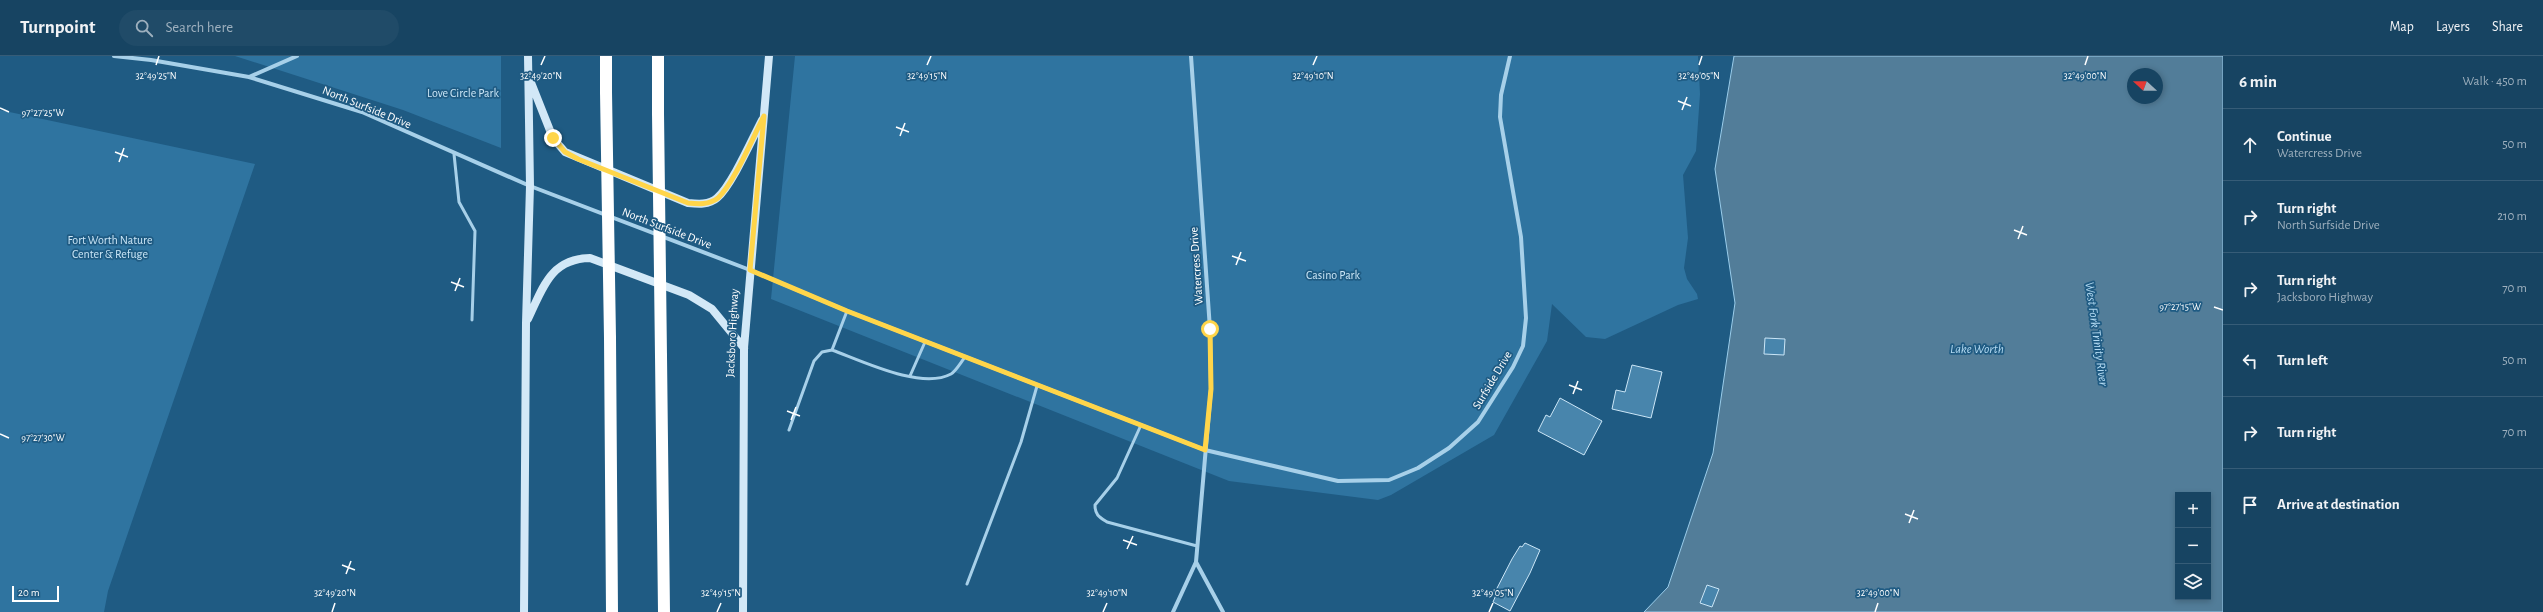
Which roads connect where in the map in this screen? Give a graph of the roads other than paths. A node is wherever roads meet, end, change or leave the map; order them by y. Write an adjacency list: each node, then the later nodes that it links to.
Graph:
1 (114, 56): 9 (street, North Surfside Drive)
2 (297, 56): 9 (street)
3 (528, 56): 10 (main road)
4 (606, 56): 31 (highway, bridge)
5 (658, 56): 32 (highway, bridge)
6 (769, 56): 11 (main road, Jacksboro Highway)
7 (1191, 56): 26 (street, Watercress Drive)
8 (1510, 56): 26 (street, Surfside Drive)
9 (249, 76): 12 (street, North Surfside Drive)
10 (528, 76): 11 (main road); 13 (main road)
11 (764, 116): 14 (main road, Jacksboro Highway)
12 (454, 154): 13 (street, North Surfside Drive); 16 (lane)
13 (530, 186): 14 (street, North Surfside Drive); 17 (main road)
14 (750, 270): 15 (street, North Surfside Drive); 19 (main road, Jacksboro Highway)
15 (847, 311): 18 (street, North Surfside Drive); 20 (lane)
16 (472, 320)
17 (526, 323): 19 (main road); 30 (main road)
18 (925, 342): 21 (street, North Surfside Drive); 22 (lane)
19 (744, 348): 33 (main road, Jacksboro Highway)
20 (832, 350): 22 (lane); 25 (lane)
21 (964, 357): 22 (lane); 23 (street, North Surfside Drive)
22 (910, 376)
23 (1038, 386): 24 (street, North Surfside Drive); 29 (lane)
24 (1141, 425): 26 (street, North Surfside Drive); 27 (lane)
25 (789, 430)
26 (1205, 450): 27 (street, Watercress Drive)
27 (1197, 546): 28 (street, Watercress Drive)
28 (1196, 562): 34 (street); 35 (street)
29 (967, 584)
30 (524, 612)
31 (612, 612)
32 (664, 612)
33 (743, 612)
34 (1173, 612)
35 (1223, 612)

